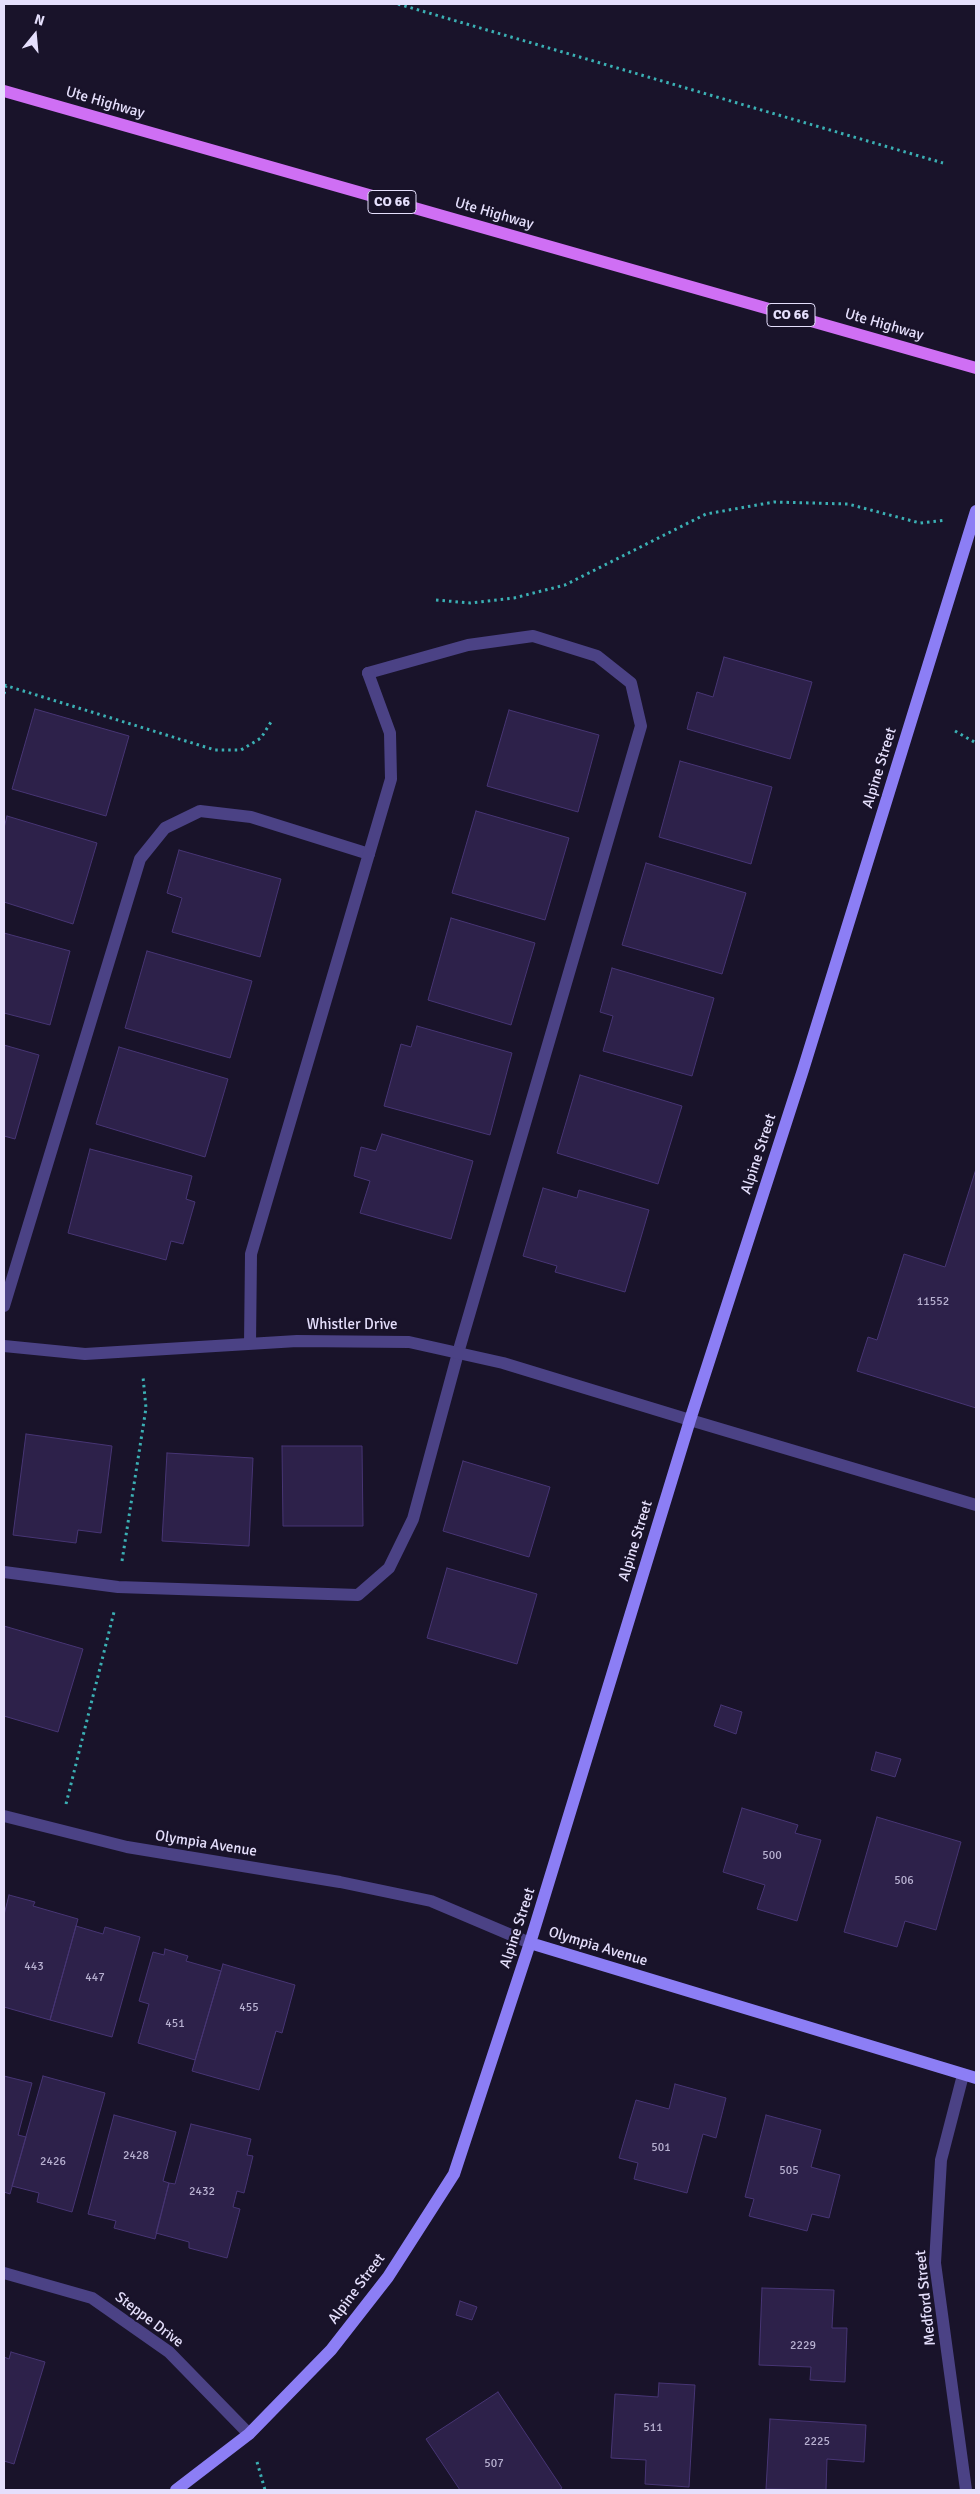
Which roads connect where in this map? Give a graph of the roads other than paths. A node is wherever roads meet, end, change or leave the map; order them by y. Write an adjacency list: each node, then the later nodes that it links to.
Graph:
1 (4, 91): 2 (main road, Ute Highway / CO 66)
2 (976, 368)
3 (976, 513): 9 (street, Alpine Street)
4 (369, 854): 5 (street); 6 (street); 8 (street)
5 (4, 1306)
6 (250, 1344): 7 (street, Whistler Drive); 8 (street, Whistler Drive)
7 (4, 1346)
8 (458, 1353): 9 (street, Whistler Drive); 11 (street)
9 (690, 1420): 10 (street, Whistler Drive); 13 (street, Alpine Street)
10 (976, 1505)
11 (4, 1572)
12 (4, 1816): 13 (street, Olympia Avenue)
13 (530, 1943): 14 (street, Olympia Avenue); 17 (street, Alpine Street)
14 (963, 2075): 15 (street, Olympia Avenue); 19 (street, Medford Street)
15 (976, 2078)
16 (4, 2272): 17 (street, Steppe Drive)
17 (249, 2434): 18 (street, Alpine Street)
18 (176, 2490)
19 (966, 2490)

